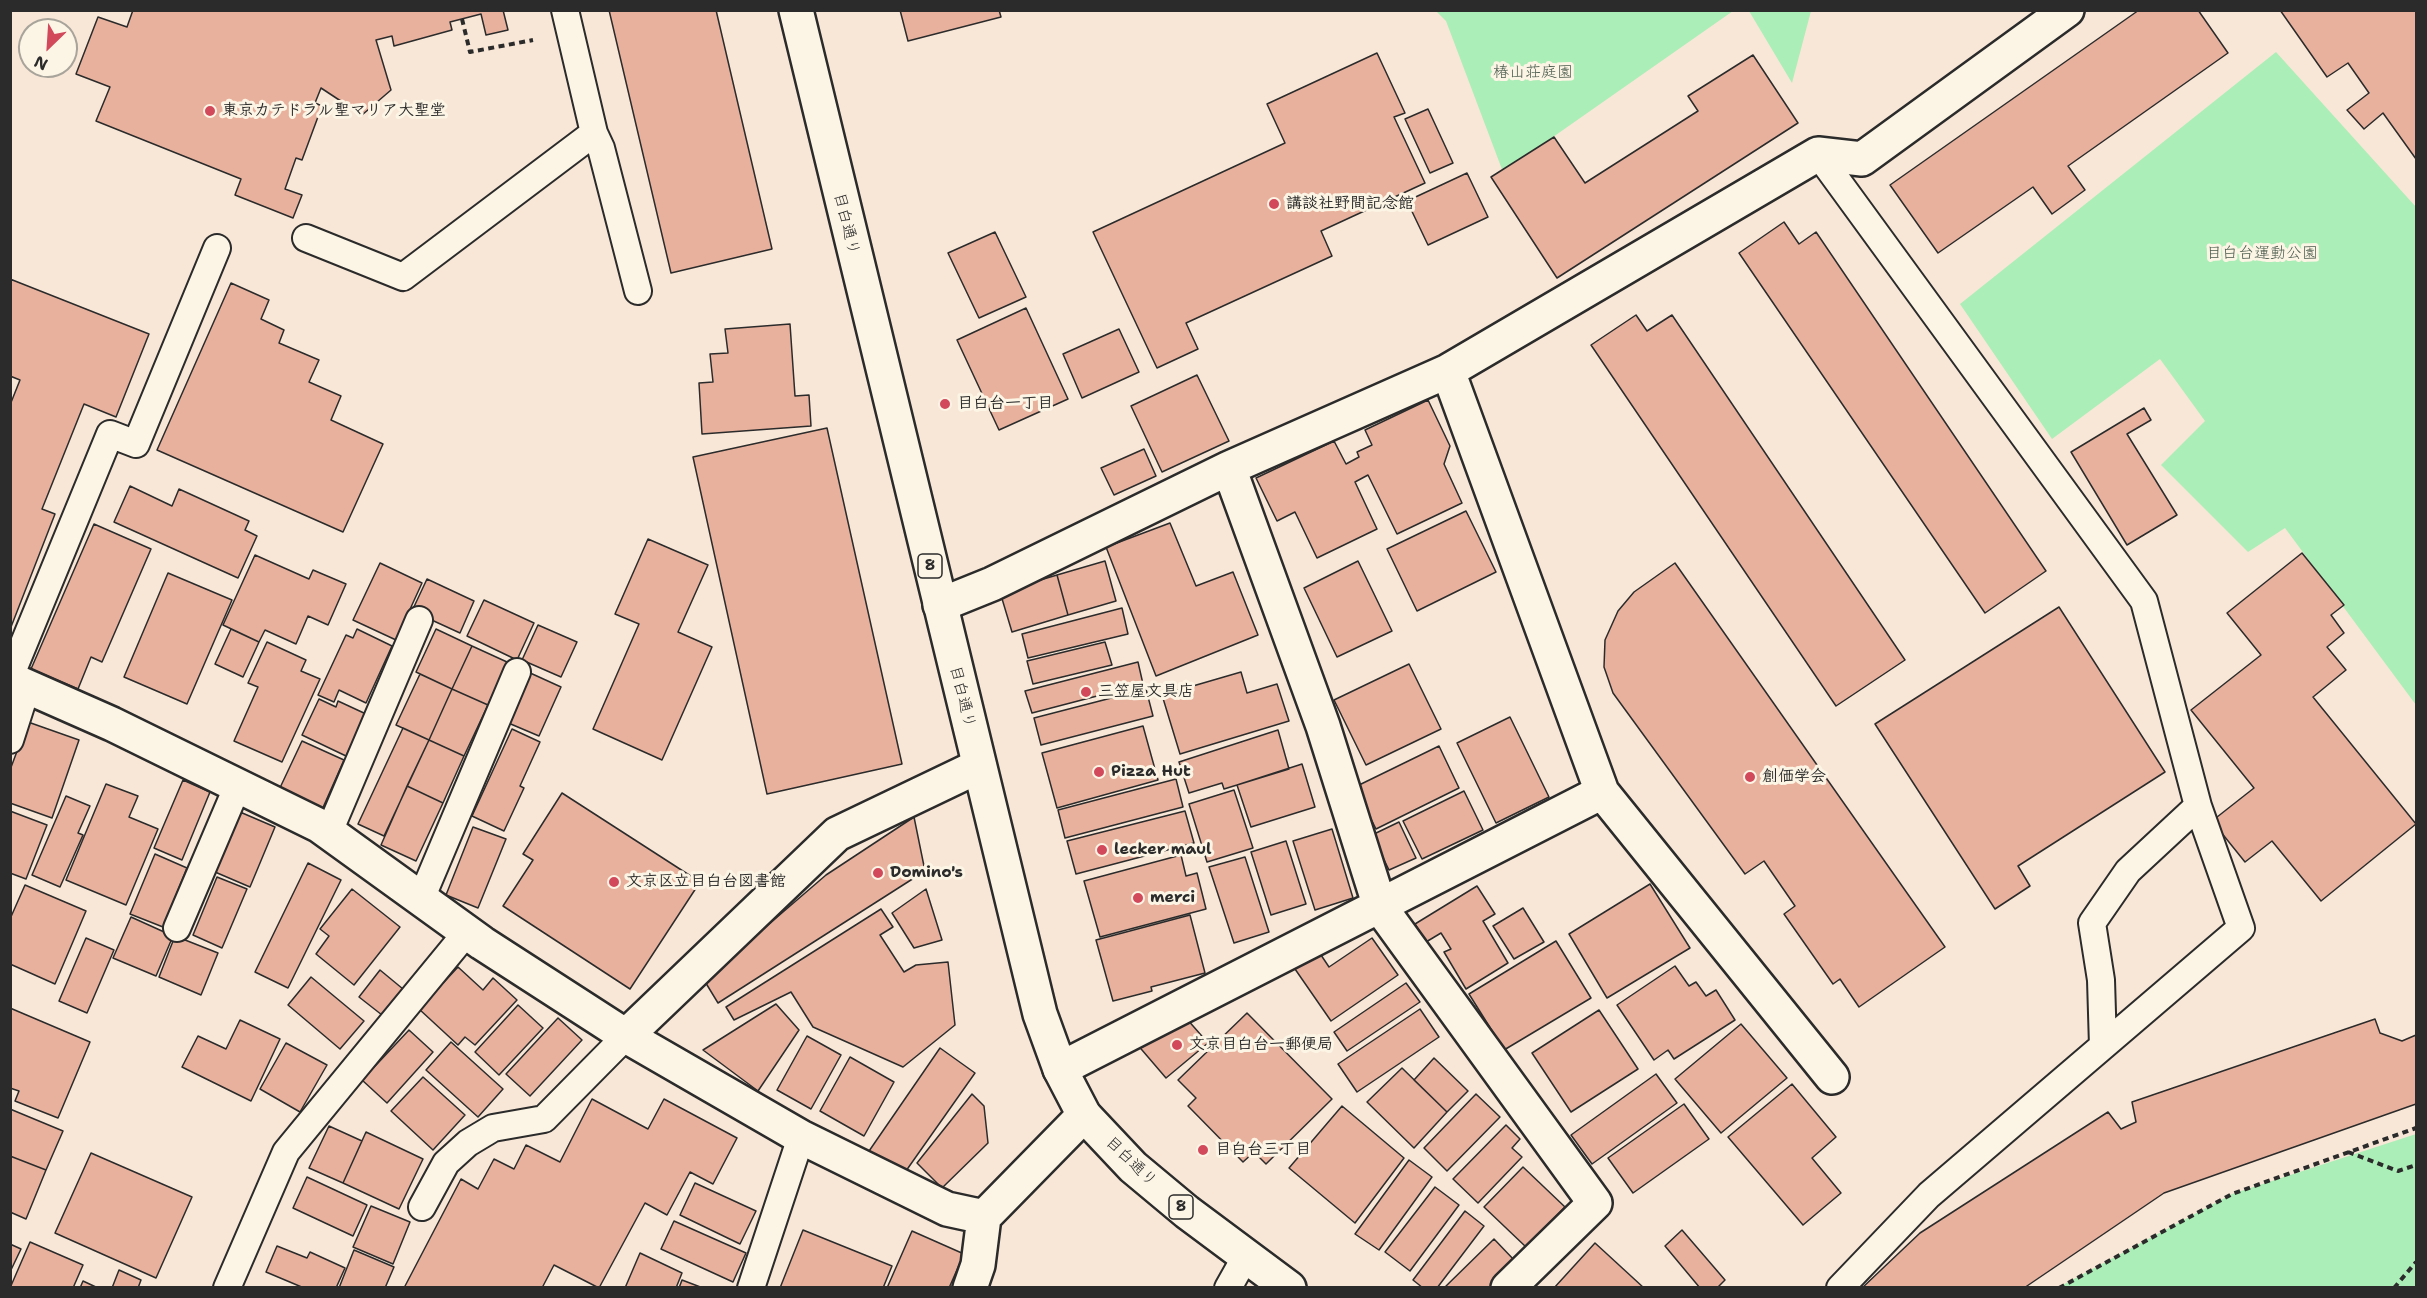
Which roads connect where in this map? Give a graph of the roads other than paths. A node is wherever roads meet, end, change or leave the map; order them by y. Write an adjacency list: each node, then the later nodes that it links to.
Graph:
1 (796, 10): 11 (street, 目白通り / 8)
2 (2067, 10): 5 (street)
3 (567, 21): 4 (lane)
4 (594, 133): 6 (lane); 8 (lane)
5 (1818, 154): 9 (street); 19 (lane)
6 (306, 238)
7 (217, 248): 14 (lane)
8 (638, 291)
9 (1448, 371): 10 (street); 18 (street)
10 (1229, 468): 11 (street); 22 (street)
11 (940, 605): 16 (street, 目白通り / 8)
12 (419, 620): 20 (lane)
13 (517, 672): 21 (lane)
14 (16, 681): 15 (lane); 17 (street)
15 (10, 740)
16 (979, 766): 25 (street); 27 (street, 目白通り / 8)
17 (238, 785): 20 (street); 23 (lane)
18 (1602, 792): 22 (street); 28 (street)
19 (2198, 806): 26 (lane); 26 (lane)
20 (329, 832): 21 (street)
21 (421, 899): 24 (street)
22 (1380, 907): 27 (street); 39 (street)
23 (177, 928)
24 (467, 932): 25 (street); 34 (lane)
25 (626, 1036): 30 (street); 31 (lane)
26 (2103, 1046): 40 (lane)
27 (1060, 1069): 29 (street, 目白通り / 8)
28 (1832, 1077)
29 (1084, 1115): 32 (street); 33 (street, 目白通り / 8)
30 (801, 1137): 32 (street); 35 (lane)
31 (422, 1207)
32 (984, 1217): 36 (street)
33 (1246, 1256): 37 (lane); 38 (street, 目白通り / 8)
34 (227, 1287)
35 (751, 1287)
36 (970, 1287)
37 (1228, 1287)
38 (1289, 1287)
39 (1508, 1287)
40 (1840, 1287)

